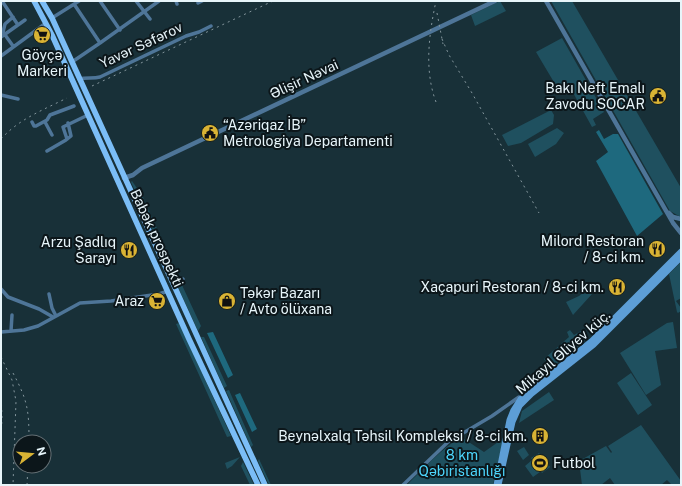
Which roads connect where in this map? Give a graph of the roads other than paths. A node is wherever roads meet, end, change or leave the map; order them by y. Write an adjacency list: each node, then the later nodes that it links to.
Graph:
1 (2, 1): 13 (street)
2 (34, 1): 19 (main road, Babək prospekti)
3 (42, 1): 16 (main road, Babək prospekti)
4 (78, 1): 12 (street)
5 (100, 1): 22 (street)
6 (136, 1): 14 (street)
7 (159, 1): 14 (street)
8 (202, 1): 11 (street)
9 (495, 1): 39 (street, Əlişir Nəvai)
10 (546, 1): 40 (street)
11 (198, 3)
12 (74, 4): 16 (street); 24 (street)
13 (3, 7): 15 (street)
14 (144, 11): 17 (street); 22 (street)
15 (13, 17): 20 (street); 23 (street)
16 (52, 18): 27 (main road, Babək prospekti)
17 (150, 19)
18 (25, 20): 20 (street)
19 (46, 23): 25 (street); 32 (main road, Babək prospekti)
20 (18, 25): 23 (street)
21 (211, 26): 28 (street, Yavər Səfərov)
22 (120, 30): 24 (street)
23 (3, 36): 25 (street)
24 (100, 44): 27 (street)
25 (13, 46): 26 (street)
26 (1, 56)
27 (72, 62): 28 (main road, Babək prospekti)
28 (80, 79): 39 (main road, Babək prospekti)
29 (1, 95): 30 (street)
30 (18, 99)
31 (74, 106): 34 (street)
32 (88, 114): 35 (street); 48 (main road, Babək prospekti)
33 (32, 122): 34 (street)
34 (45, 122): 36 (street)
35 (68, 123): 37 (street); 37 (street)
36 (52, 135)
37 (67, 139): 38 (street)
38 (46, 151)
39 (124, 178): 46 (main road, Babək prospekti)
40 (668, 212): 41 (street); 42 (street)
41 (681, 219)
42 (681, 233)
43 (681, 251): 56 (main road)
44 (681, 258): 57 (main road, Mikayıl Əliyev küç.)
45 (182, 279): 46 (street)
46 (172, 284): 55 (main road, Babək prospekti)
47 (1, 290): 51 (street)
48 (168, 291): 51 (street); 54 (main road, Babək prospekti)
49 (49, 294): 51 (street)
50 (12, 315): 52 (street)
51 (54, 317): 52 (street)
52 (11, 331): 53 (street)
53 (1, 332)
54 (201, 364): 55 (main road); 61 (main road, Babək prospekti)
55 (218, 383): 62 (main road, Babək prospekti)
56 (529, 391): 58 (main road); 59 (street)
57 (524, 402): 58 (street); 67 (main road, Mikayıl Əliyev küç.)
58 (516, 404): 59 (street); 60 (main road)
59 (506, 407): 60 (street); 65 (street)
60 (513, 410): 66 (main road)
61 (235, 437): 62 (main road); 63 (main road, Babək prospekti)
62 (254, 461): 64 (main road, Babək prospekti)
63 (258, 485)
64 (265, 485)
65 (403, 485)
66 (496, 485)
67 (499, 485)

